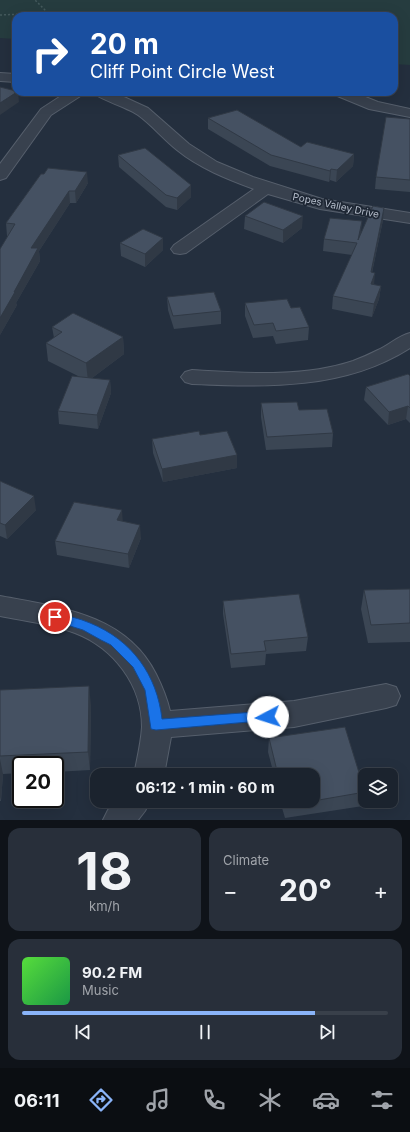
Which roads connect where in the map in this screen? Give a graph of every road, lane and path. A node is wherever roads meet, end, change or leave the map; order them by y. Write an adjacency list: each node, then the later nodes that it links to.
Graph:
1 (35, 0): 2 (path)
2 (47, 12)
3 (12, 14): 4 (path)
4 (0, 15)
5 (0, 77): 6 (street)
6 (12, 78)
7 (71, 96): 11 (street)
8 (110, 96): 12 (street, Popes Valley Drive)
9 (350, 96): 10 (street)
10 (410, 113)
11 (0, 174)
12 (266, 188): 13 (street, Popes Valley Drive); 14 (street)
13 (410, 218)
14 (180, 249)
15 (410, 339): 16 (street)
16 (192, 377)
17 (0, 606): 19 (street)
18 (386, 696): 19 (street)
19 (156, 725): 20 (street)
20 (151, 768)
21 (128, 808): 22 (street)
22 (118, 820)

